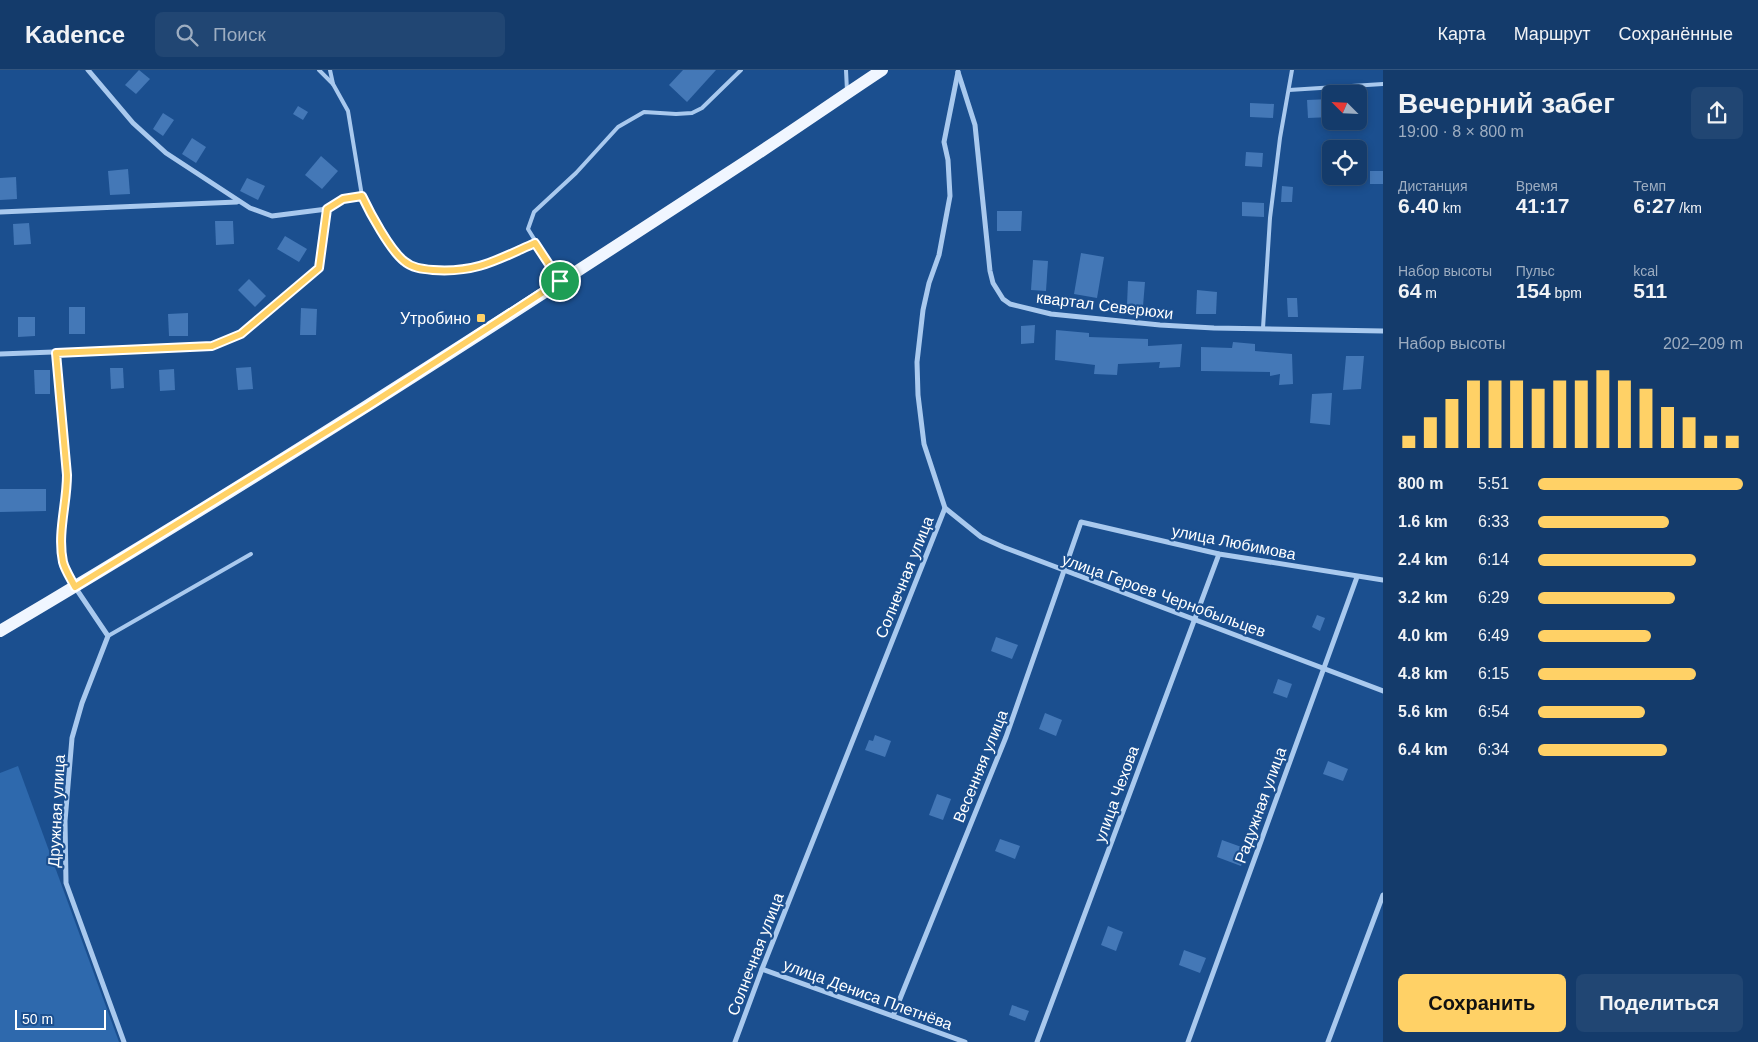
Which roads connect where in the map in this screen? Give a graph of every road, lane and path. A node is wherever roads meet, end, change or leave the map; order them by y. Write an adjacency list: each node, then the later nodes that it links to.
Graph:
1 (88, 70): 14 (street)
2 (319, 70): 9 (lane)
3 (330, 70): 9 (lane)
4 (741, 70): 17 (lane)
5 (846, 70): 12 (lane)
6 (882, 70): 12 (main road)
7 (1292, 70): 11 (lane)
8 (957, 71): 19 (street, квартал Северюхи); 23 (street, Солнечная улица)
9 (333, 84): 13 (lane)
10 (1383, 84): 11 (lane)
11 (1288, 90): 19 (lane)
12 (847, 93): 18 (main road)
13 (362, 196): 15 (street); 17 (lane)
14 (238, 202): 15 (street); 16 (street)
15 (327, 209): 21 (street)
16 (0, 212)
17 (535, 243): 18 (lane)
18 (560, 281): 30 (main road)
19 (1263, 328): 20 (street, квартал Северюхи)
20 (1383, 331)
21 (56, 353): 22 (street); 30 (lane)
22 (0, 354)
23 (945, 508): 27 (street, улица Героев Чернобыльцев); 37 (street, Солнечная улица)
24 (1081, 522): 26 (street, улица Любимова); 27 (street, Весенняя улица)
25 (251, 554): 33 (lane)
26 (1219, 554): 28 (street, улица Любимова); 31 (street, улица Чехова)
27 (1064, 572): 31 (street, улица Героев Чернобыльцев); 38 (street, Весенняя улица)
28 (1357, 577): 29 (street, улица Любимова); 34 (street, Радужная улица)
29 (1383, 580)
30 (75, 587): 32 (main road); 33 (street)
31 (1194, 618): 34 (street, улица Героев Чернобыльцев); 42 (street, улица Чехова)
32 (0, 631)
33 (108, 636): 39 (street, Дружная улица)
34 (1323, 668): 35 (street, улица Героев Чернобыльцев); 43 (street, Радужная улица)
35 (1383, 691)
36 (1383, 895): 44 (street)
37 (762, 969): 38 (street, улица Дениса Плетнёва); 40 (street, Солнечная улица)
38 (892, 1016): 41 (street, улица Дениса Плетнёва)
39 (124, 1042)
40 (735, 1042)
41 (965, 1042)
42 (1037, 1042)
43 (1188, 1042)
44 (1328, 1042)

